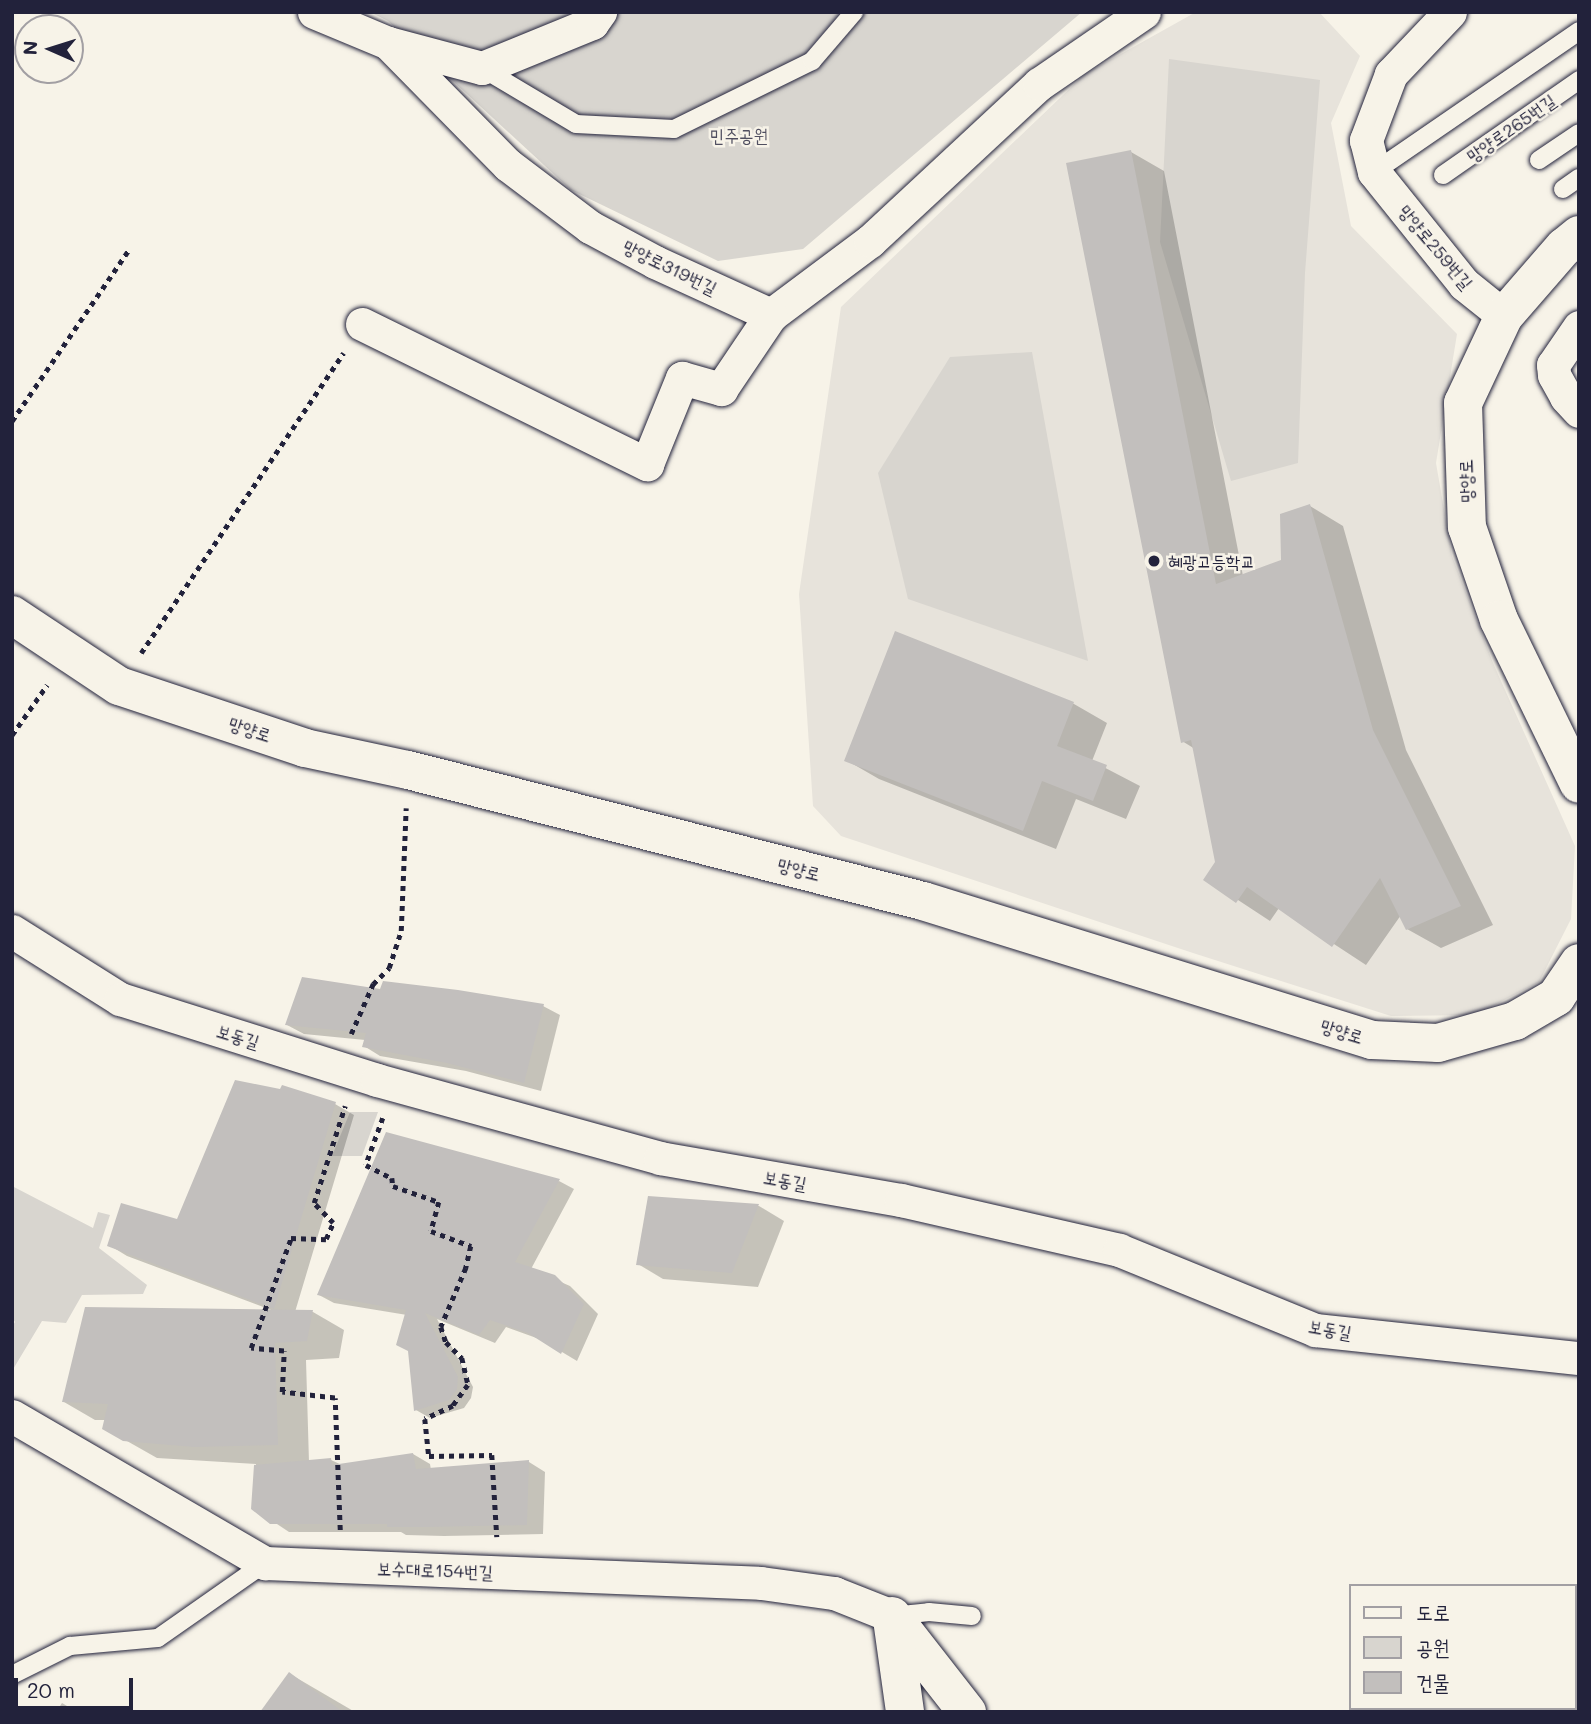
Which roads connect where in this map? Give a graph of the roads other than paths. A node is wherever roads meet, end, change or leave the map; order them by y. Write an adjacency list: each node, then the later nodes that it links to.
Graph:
1 (314, 12): 7 (street)
2 (600, 12): 8 (street)
3 (854, 12): 8 (lane)
4 (1144, 12): 17 (street)
5 (1450, 12): 12 (street, 망양로259번길)
6 (1579, 31): 12 (lane)
7 (388, 43): 8 (street); 17 (street, 망양로319번길)
8 (482, 68)
9 (1579, 80): 13 (lane, 망양로265번길)
10 (1579, 133): 11 (lane)
11 (1539, 160)
12 (1374, 172): 18 (street, 망양로259번길)
13 (1443, 175)
14 (1579, 178): 15 (lane)
15 (1563, 188)
16 (1579, 235): 18 (main road, 망양로)
17 (771, 315): 19 (street)
18 (1504, 316): 23 (main road, 망양로)
19 (362, 324)
20 (1579, 327): 21 (street)
21 (1574, 402)
22 (12, 615): 25 (main road, 망양로)
23 (1579, 784)
24 (12, 931): 26 (street, 보동길)
25 (1579, 963)
26 (1579, 1358)
27 (12, 1416): 28 (street, 보수대로154번길)
28 (265, 1563): 29 (street, 보수대로154번길); 31 (lane)
29 (891, 1616): 30 (lane); 32 (main road); 33 (main road)
30 (972, 1616)
31 (12, 1675)
32 (905, 1712)
33 (967, 1712)

